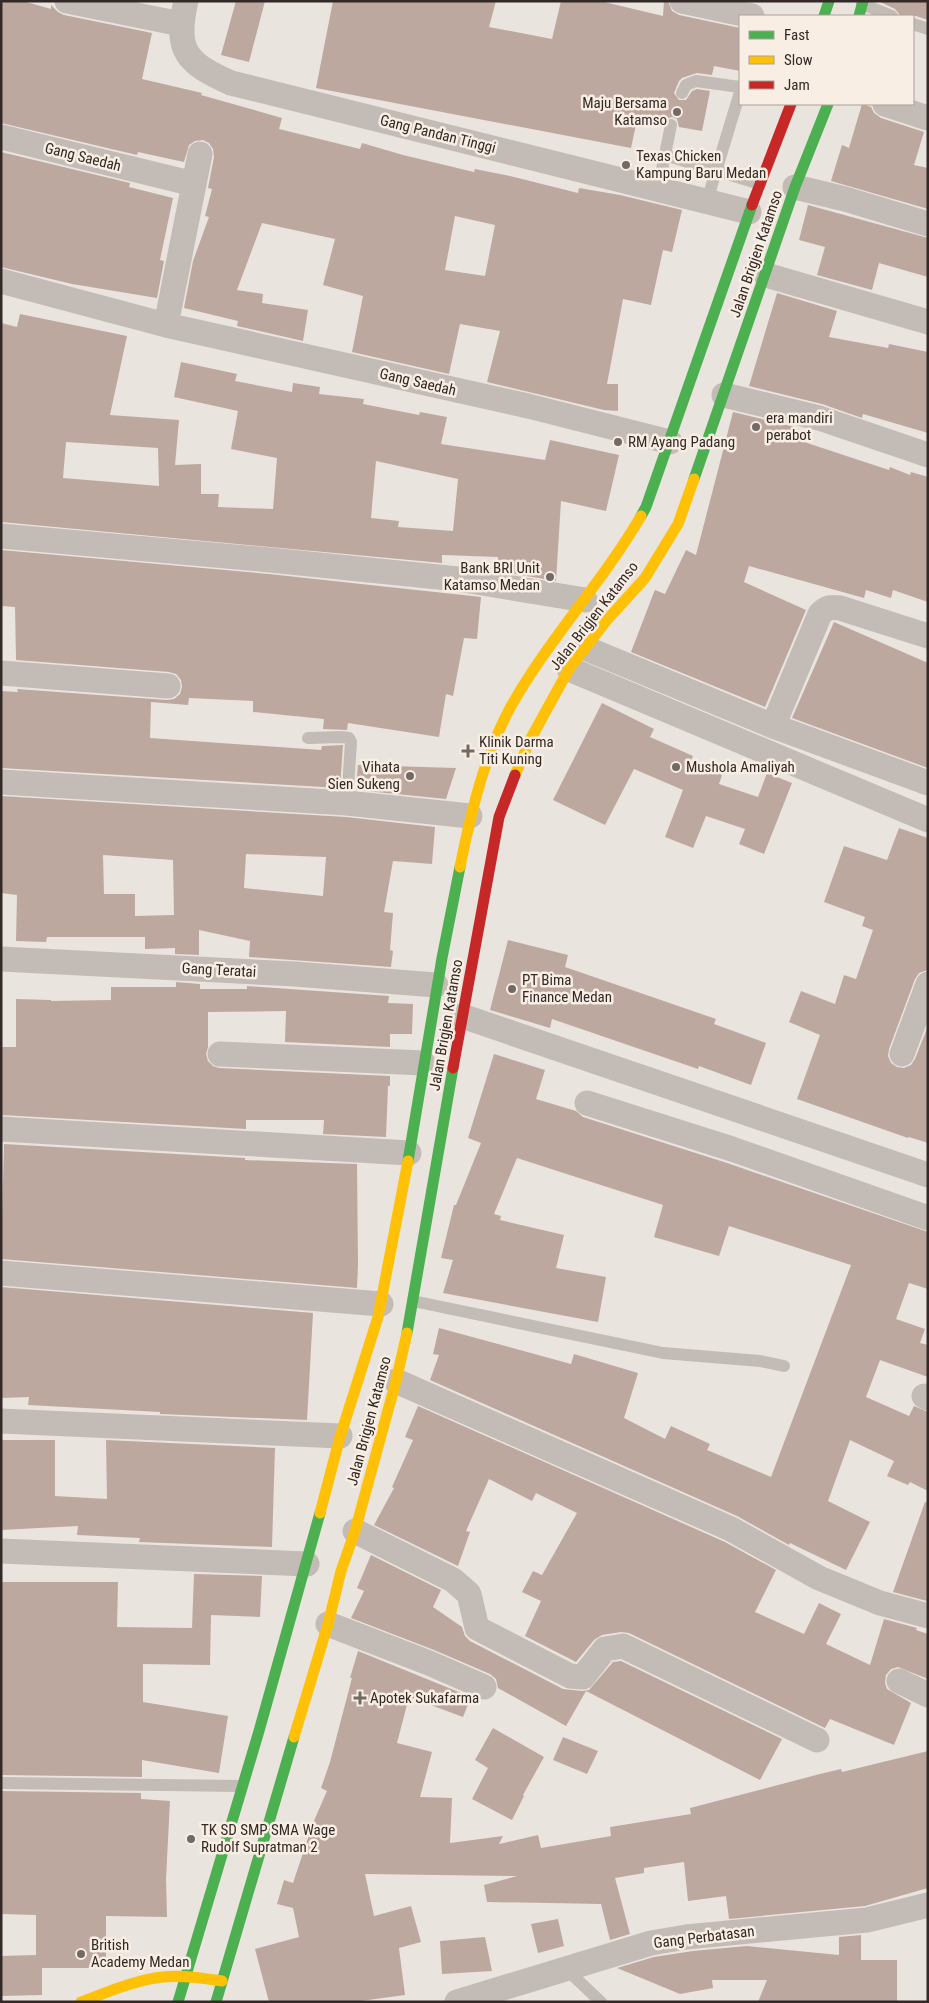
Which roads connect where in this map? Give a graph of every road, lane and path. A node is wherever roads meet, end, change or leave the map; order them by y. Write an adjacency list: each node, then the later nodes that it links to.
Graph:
1 (68, 1): 5 (street)
2 (682, 1): 6 (street)
3 (830, 1): 7 (main road)
4 (861, 7): 8 (lane)
5 (183, 12): 26 (street, Gang Pandan Tinggi)
6 (747, 15)
7 (824, 15)
8 (889, 15)
9 (914, 24): 10 (lane)
10 (928, 29)
11 (739, 87): 12 (lane)
12 (682, 93)
13 (739, 95): 22 (lane)
14 (827, 105): 25 (main road, Jalan Brigjen Katamso)
15 (888, 105): 17 (street)
16 (791, 111): 24 (main road, Jalan Brigjen Katamso)
17 (928, 118)
18 (671, 125): 21 (lane)
19 (1, 137): 23 (street, Gang Saedah)
20 (200, 154): 23 (street)
21 (665, 156): 22 (lane); 26 (lane)
22 (717, 170): 24 (lane); 27 (lane)
23 (194, 184): 33 (street)
24 (760, 184): 28 (main road, Jalan Brigjen Katamso)
25 (795, 187): 29 (street); 30 (main road, Jalan Brigjen Katamso)
26 (658, 188): 27 (street, Gang Pandan Tinggi)
27 (708, 201): 28 (street, Gang Pandan Tinggi)
28 (749, 212): 35 (main road, Jalan Brigjen Katamso)
29 (928, 224)
30 (766, 274): 32 (street); 34 (main road, Jalan Brigjen Katamso)
31 (1, 281): 33 (street, Gang Saedah)
32 (928, 322)
33 (166, 325): 35 (street, Gang Saedah)
34 (724, 394): 36 (street); 40 (main road, Jalan Brigjen Katamso)
35 (670, 442): 38 (main road, Jalan Brigjen Katamso)
36 (928, 455)
37 (1, 536): 38 (street)
38 (585, 600): 49 (main road, Jalan Brigjen Katamso)
39 (928, 636): 44 (street)
40 (585, 648): 41 (main road, Jalan Brigjen Katamso); 44 (street)
41 (569, 669): 50 (street); 54 (main road, Jalan Brigjen Katamso)
42 (1, 674): 43 (street)
43 (168, 686)
44 (773, 726): 47 (street)
45 (308, 738): 48 (lane)
46 (1, 782): 48 (street)
47 (928, 783)
48 (347, 803): 49 (street)
49 (470, 816): 53 (main road, Jalan Brigjen Katamso)
50 (928, 820)
51 (1, 959): 53 (street, Gang Teratai)
52 (928, 984): 56 (street)
53 (436, 985): 57 (main road, Jalan Brigjen Katamso)
54 (462, 1016): 59 (street); 64 (main road, Jalan Brigjen Katamso)
55 (220, 1054): 57 (street)
56 (902, 1054)
57 (423, 1063): 62 (main road, Jalan Brigjen Katamso)
58 (587, 1103): 61 (street)
59 (743, 1113): 61 (street); 63 (street)
60 (1, 1129): 62 (street)
61 (732, 1149): 65 (street)
62 (409, 1153): 64 (main road, Jalan Brigjen Katamso)
63 (928, 1175)
64 (416, 1198): 67 (main road, Jalan Brigjen Katamso); 68 (main road, Jalan Brigjen Katamso)
65 (928, 1218)
66 (1, 1273): 68 (street)
67 (413, 1301): 69 (lane); 70 (main road, Jalan Brigjen Katamso)
68 (381, 1304): 72 (main road, Jalan Brigjen Katamso)
69 (784, 1366)
70 (396, 1381): 73 (main road, Jalan Brigjen Katamso); 76 (street)
71 (1, 1421): 72 (street)
72 (340, 1436): 75 (main road, Jalan Brigjen Katamso)
73 (355, 1531): 77 (main road, Jalan Brigjen Katamso); 81 (street)
74 (1, 1551): 75 (street)
75 (307, 1564): 83 (main road, Jalan Brigjen Katamso)
76 (928, 1616)
77 (328, 1624): 79 (street); 87 (main road, Jalan Brigjen Katamso)
78 (899, 1682): 80 (street)
79 (484, 1687)
80 (928, 1695)
81 (817, 1740)
82 (1, 1783): 83 (lane)
83 (242, 1786): 86 (main road, Jalan Brigjen Katamso)
84 (928, 1905): 85 (street, Gang Perbatasan)
85 (566, 1969): 91 (street, Gang Perbatasan); 92 (lane)
86 (186, 1976): 87 (main road); 88 (main road); 89 (main road, Jalan Brigjen Katamso)
87 (222, 1981): 90 (main road, Jalan Brigjen Katamso)
88 (81, 2002)
89 (178, 2002)
90 (216, 2002)
91 (457, 2002)
92 (601, 2002)

